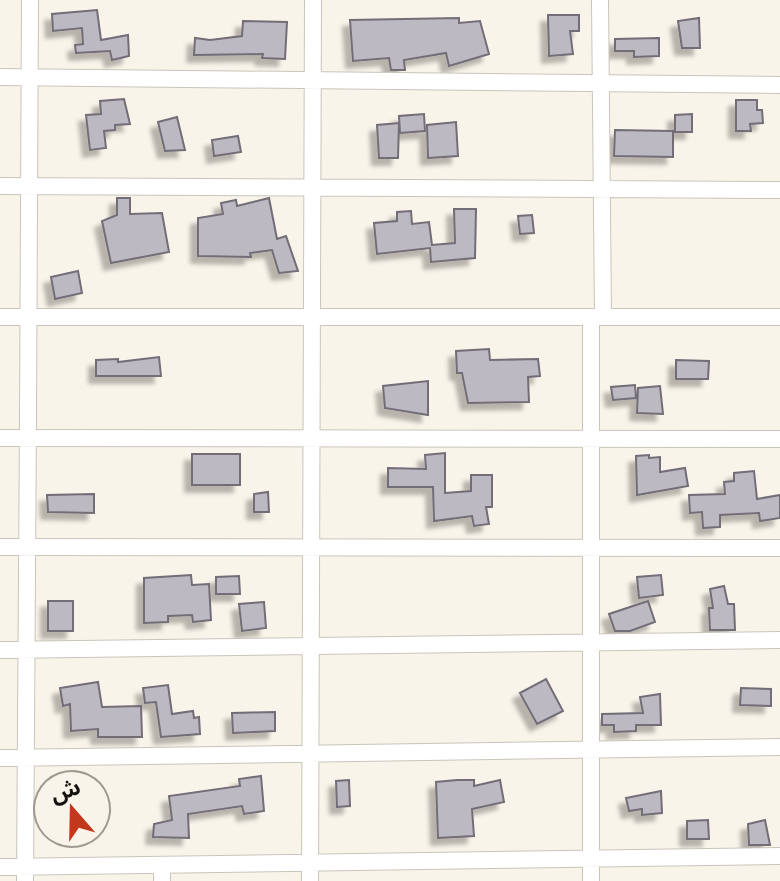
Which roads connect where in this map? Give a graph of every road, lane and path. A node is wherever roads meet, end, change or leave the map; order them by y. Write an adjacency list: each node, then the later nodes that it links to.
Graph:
1 (30, 0): 4 (street)
2 (313, 0): 6 (street)
3 (600, 0): 7 (street)
4 (30, 76): 5 (street); 6 (street); 10 (street)
5 (0, 77)
6 (313, 79): 7 (street); 11 (street)
7 (601, 83): 8 (street); 12 (street)
8 (780, 85)
9 (0, 186): 10 (street)
10 (31, 186): 11 (street); 15 (street)
11 (313, 187): 12 (street); 16 (street)
12 (602, 189): 13 (street); 17 (street)
13 (780, 190)
14 (0, 317): 15 (street)
15 (32, 317): 16 (street); 20 (street)
16 (313, 317): 17 (street); 21 (street)
17 (597, 317): 18 (street); 22 (street)
18 (780, 317)
19 (0, 438): 20 (street)
20 (26, 438): 21 (street); 25 (street)
21 (311, 438): 22 (street); 26 (street)
22 (591, 439): 23 (street); 27 (street)
23 (780, 439)
24 (0, 547): 25 (street)
25 (25, 547): 26 (street); 33 (street)
26 (310, 547): 27 (street); 31 (street)
27 (591, 548): 28 (street); 30 (street)
28 (780, 548)
29 (780, 640): 30 (street)
30 (591, 642): 31 (street); 35 (street)
31 (310, 646): 33 (street); 36 (street)
32 (0, 650): 33 (street)
33 (25, 650): 37 (street)
34 (780, 747): 35 (street)
35 (591, 750): 36 (street); 40 (street)
36 (310, 754): 37 (street); 41 (street)
37 (25, 757): 38 (street); 44 (street)
38 (0, 758)
39 (780, 856): 40 (street)
40 (591, 859): 41 (street); 46 (street)
41 (310, 863): 43 (street); 45 (street)
42 (0, 867): 44 (street)
43 (162, 873): 44 (street)
44 (25, 874)
45 (310, 881)
46 (591, 881)

